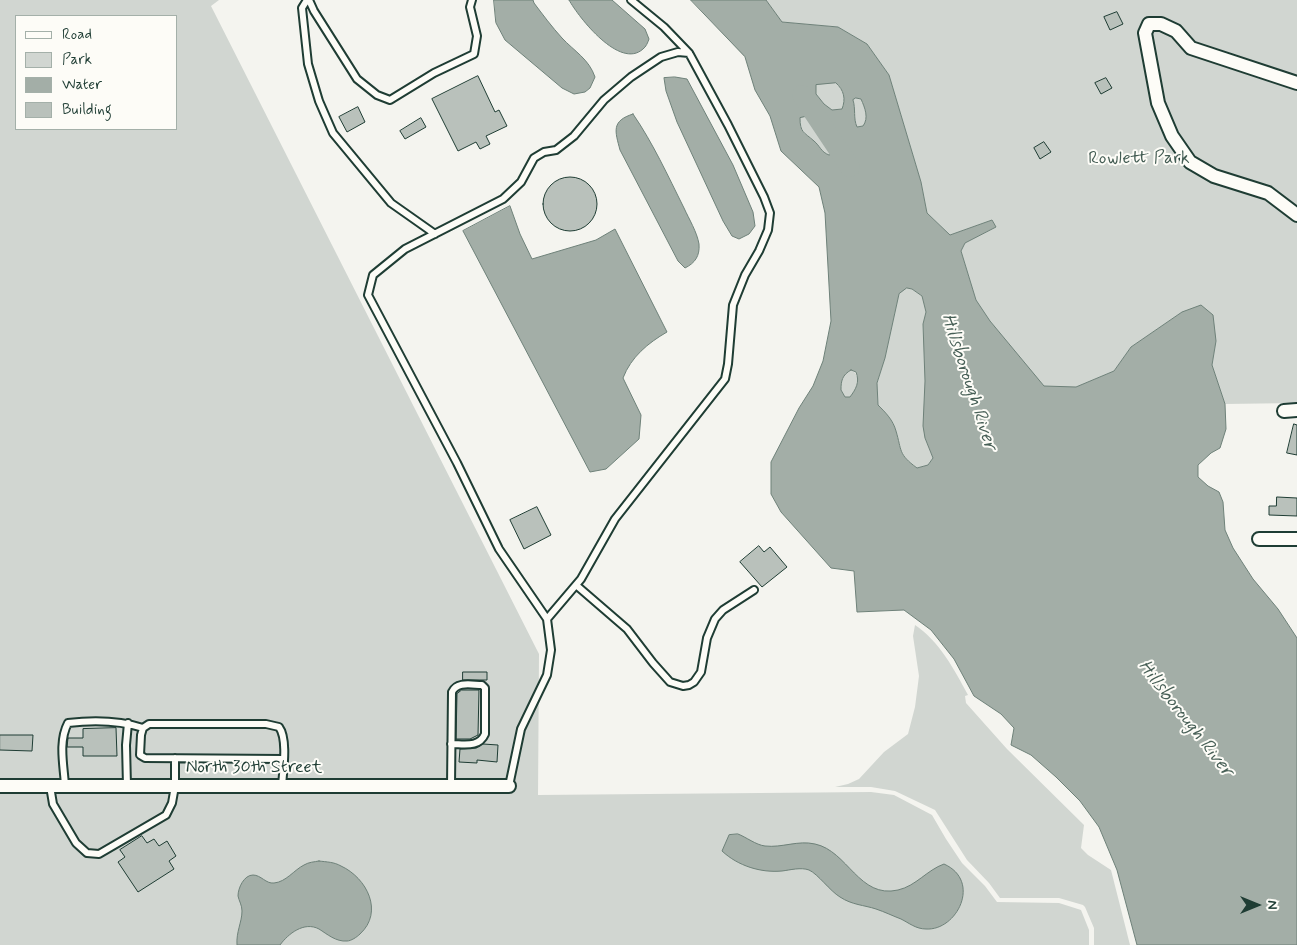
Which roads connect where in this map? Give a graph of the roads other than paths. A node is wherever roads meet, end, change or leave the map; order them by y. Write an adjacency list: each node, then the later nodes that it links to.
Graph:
1 (308, 0): 2 (lane); 7 (lane)
2 (472, 0)
3 (630, 0): 4 (lane)
4 (690, 53): 7 (lane); 10 (lane)
5 (1297, 83): 6 (street)
6 (1297, 215)
7 (435, 234): 12 (lane)
8 (1259, 539): 9 (street)
9 (1297, 539)
10 (576, 585): 11 (lane); 12 (lane)
11 (754, 590)
12 (547, 619): 25 (lane)
13 (128, 723): 14 (lane); 20 (lane); 21 (lane)
14 (143, 728): 16 (lane); 17 (lane)
15 (451, 744): 15 (lane); 24 (lane)
16 (175, 758): 17 (lane); 22 (lane)
17 (283, 760): 23 (lane)
18 (0, 786): 19 (street, North 30th Street)
19 (50, 786): 20 (street, North 30th Street); 22 (lane)
20 (65, 786): 21 (street, North 30th Street)
21 (127, 786): 22 (street, North 30th Street)
22 (175, 786): 23 (street, North 30th Street)
23 (282, 786): 24 (street, North 30th Street)
24 (451, 786): 25 (street, North 30th Street)
25 (509, 786)

